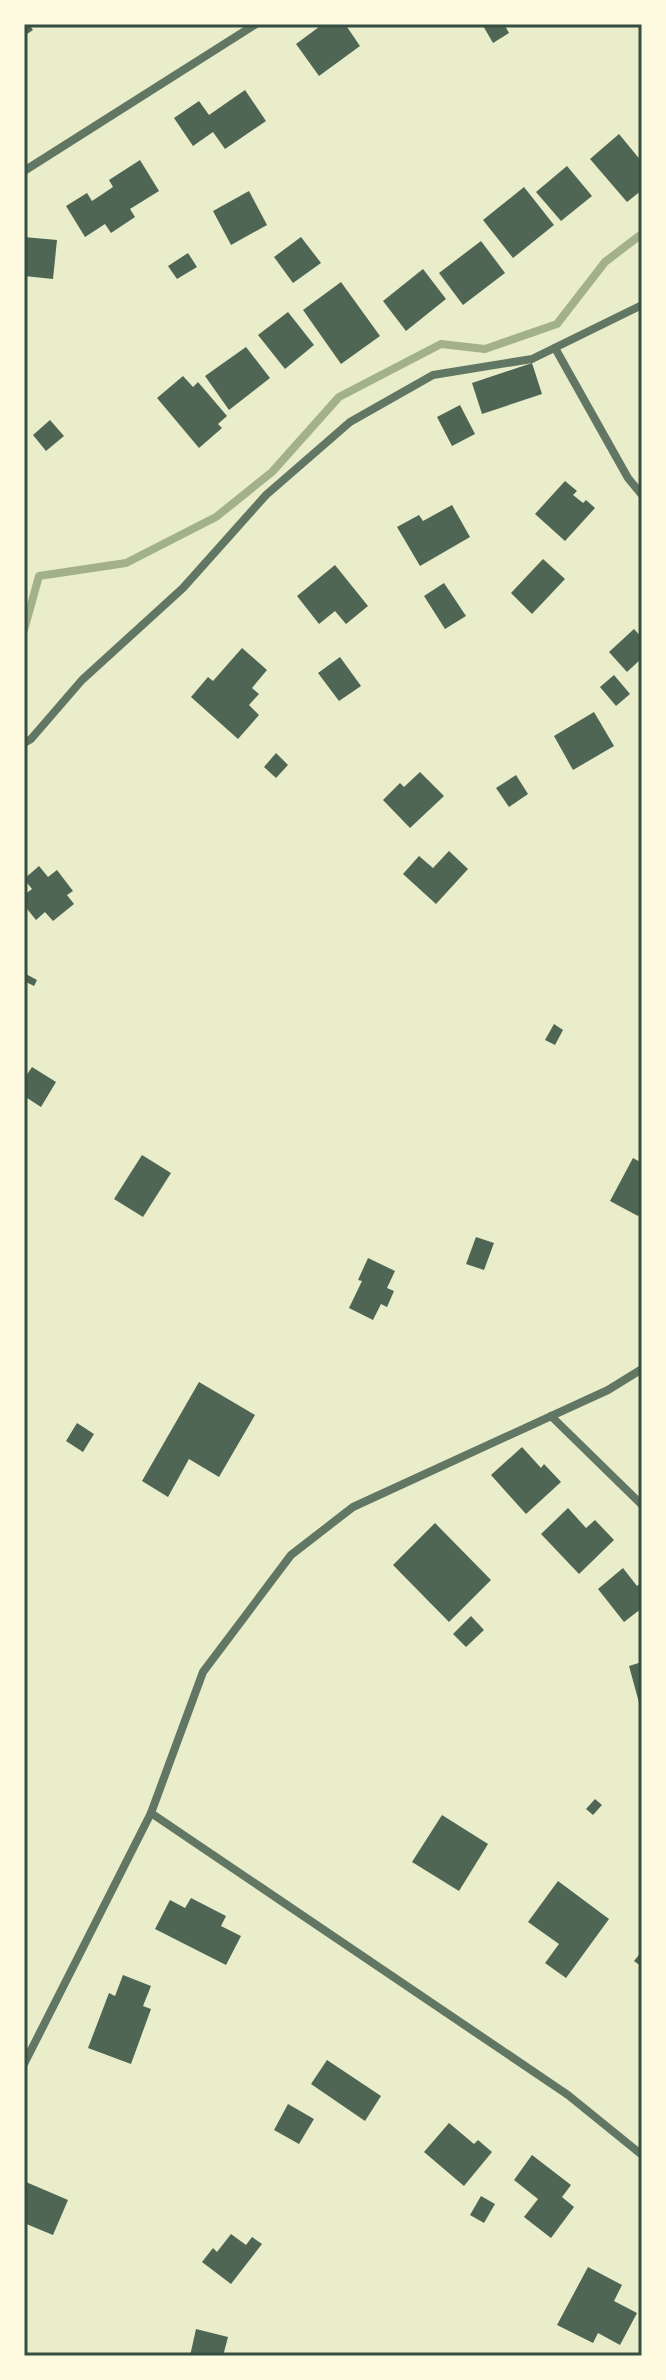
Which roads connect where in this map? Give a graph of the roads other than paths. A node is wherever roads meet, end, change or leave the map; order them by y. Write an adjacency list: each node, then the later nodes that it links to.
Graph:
1 (256, 24): 2 (street)
2 (24, 171)
3 (642, 305): 4 (street)
4 (555, 348): 5 (street); 6 (street)
5 (642, 495)
6 (24, 743)
7 (642, 1369): 8 (street)
8 (551, 1416): 9 (street); 10 (street)
9 (642, 1505)
10 (151, 1813): 11 (street); 12 (street)
11 (24, 2064)
12 (642, 2155)

